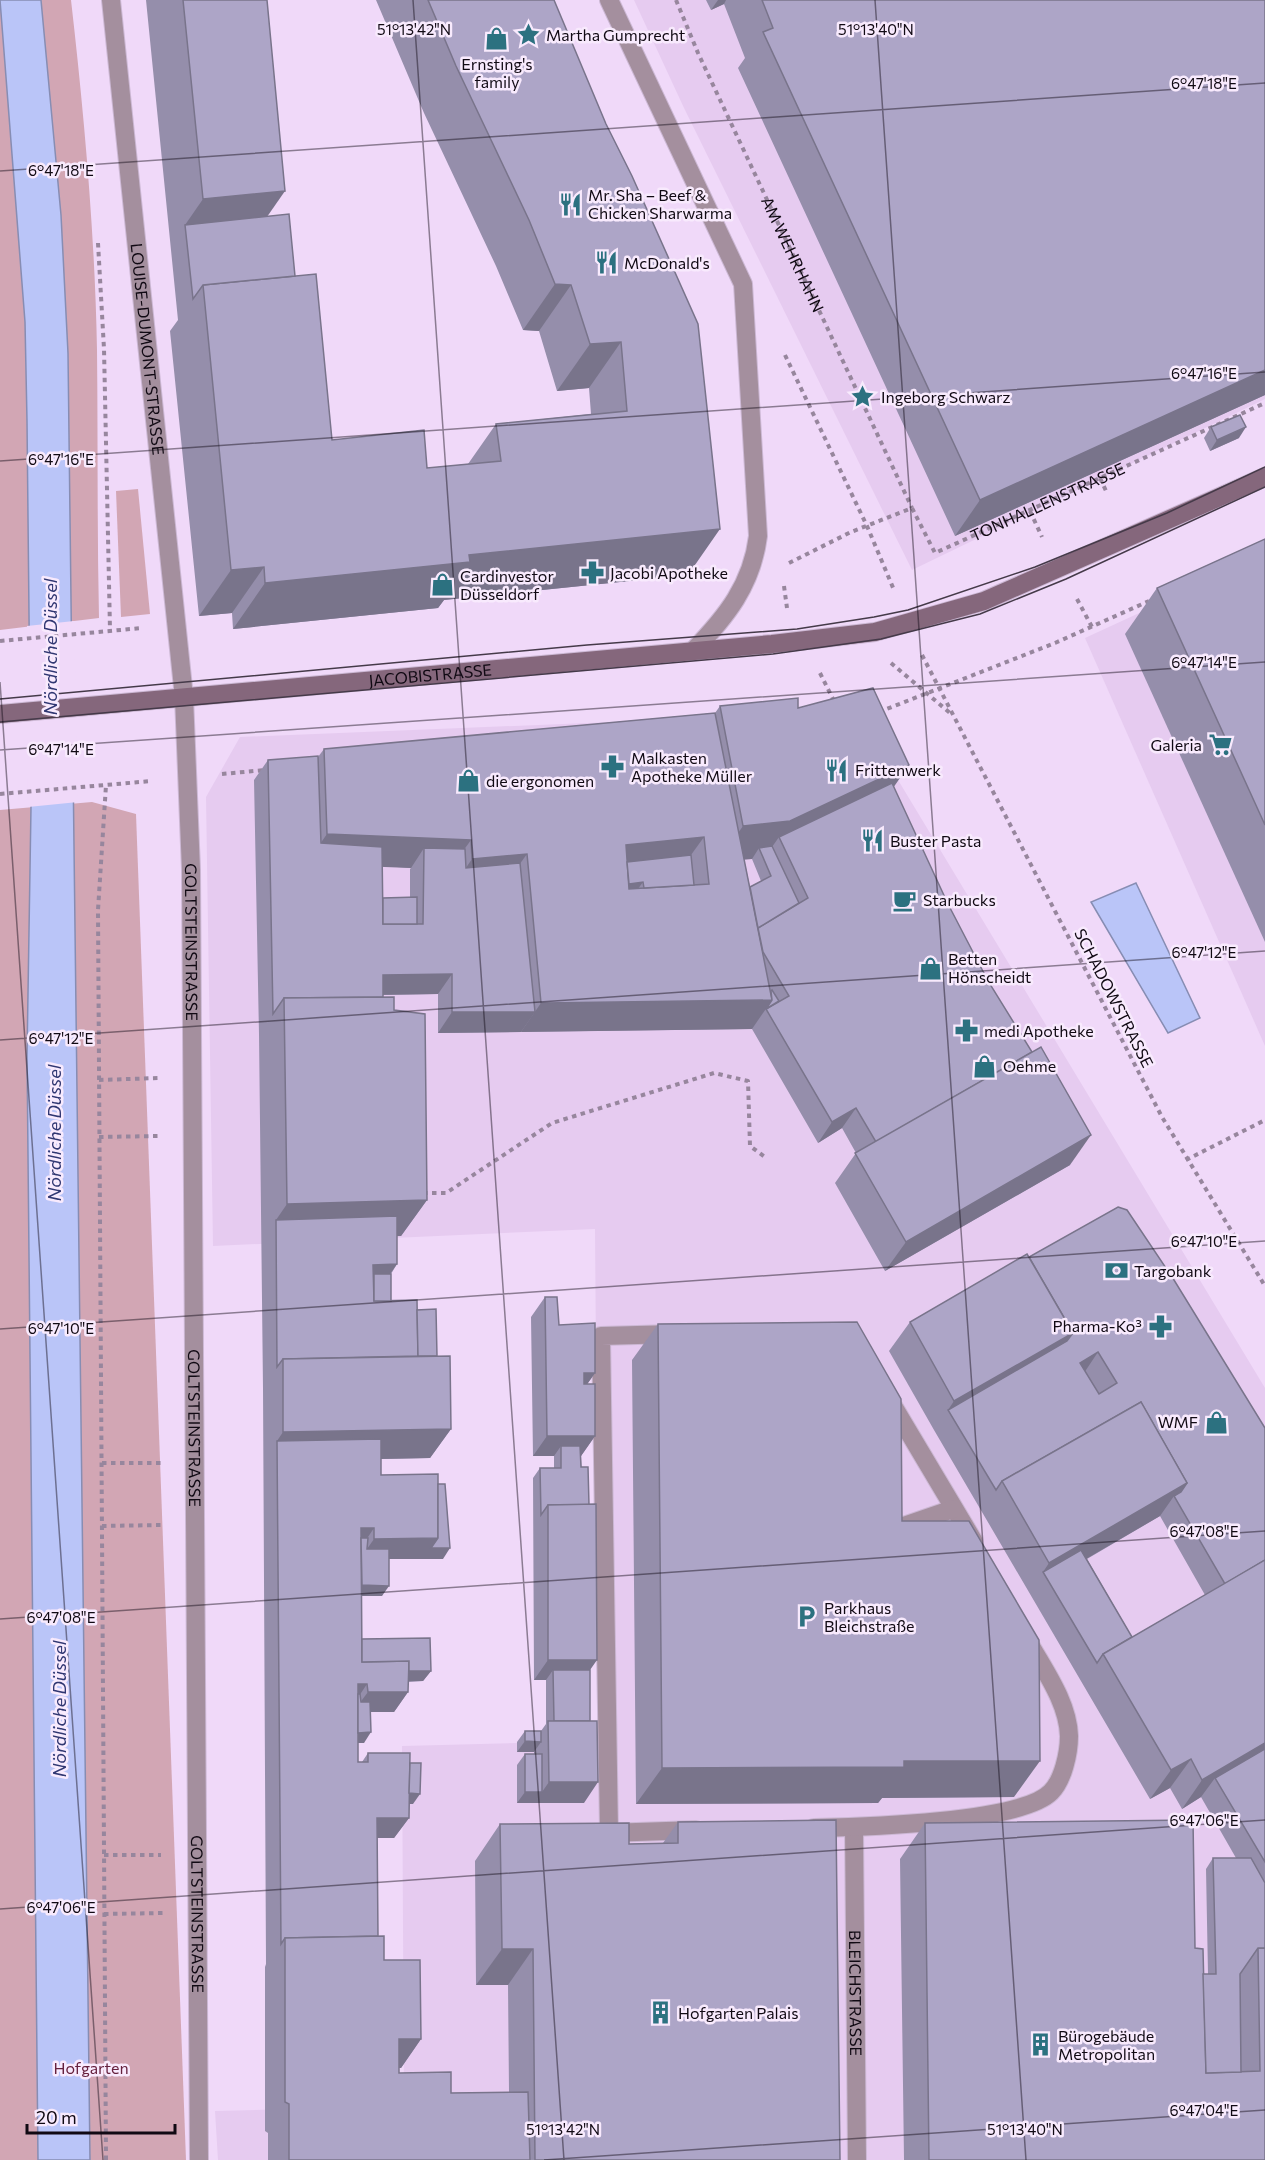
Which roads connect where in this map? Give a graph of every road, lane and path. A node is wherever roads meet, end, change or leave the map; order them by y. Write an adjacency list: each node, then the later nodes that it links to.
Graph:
1 (111, 0): 18 (street, LOUISE-DUMONT-STRASSE)
2 (609, 0): 23 (street)
3 (676, 0): 10 (path, AM WEHRHAHN)
4 (97, 233): 20 (path)
5 (785, 354): 12 (path)
6 (1265, 403): 8 (path, TONHALLENSTRASSE)
7 (1265, 477): 17 (main road)
8 (1100, 478): 9 (path); 11 (path, TONHALLENSTRASSE)
9 (1107, 493)
10 (912, 508): 11 (path, TONHALLENSTRASSE); 12 (path)
11 (1030, 511): 13 (path)
12 (867, 526): 14 (path); 17 (path)
13 (1038, 530)
14 (783, 566)
15 (1157, 598): 19 (path)
16 (1085, 614): 19 (path)
17 (906, 624): 21 (main road, JACOBISTRASSE)
18 (175, 625): 20 (path); 26 (street, LOUISE-DUMONT-STRASSE)
19 (1092, 627): 24 (path)
20 (110, 630): 22 (path)
21 (859, 634): 23 (main road, JACOBISTRASSE); 25 (path, SCHADOWSTRASSE)
22 (0, 641)
23 (693, 651): 26 (main road, JACOBISTRASSE)
24 (939, 687): 25 (path); 31 (path, SCHADOWSTRASSE)
25 (927, 693): 29 (path); 31 (path, SCHADOWSTRASSE)
26 (184, 697): 30 (main road, JACOBISTRASSE); 37 (street, GOLTSTEINSTRASSE)
27 (835, 702): 28 (path)
28 (838, 709)
29 (876, 713)
30 (8, 714)
31 (953, 715): 43 (path, SCHADOWSTRASSE)
32 (267, 770): 33 (path)
33 (232, 773)
34 (129, 783): 35 (path)
35 (106, 785): 36 (path); 38 (path)
36 (0, 794)
37 (194, 1077): 38 (path); 40 (street, GOLTSTEINSTRASSE)
38 (99, 1080): 41 (path)
39 (1265, 1120): 43 (path)
40 (194, 1136): 41 (path); 49 (street, GOLTSTEINSTRASSE)
41 (99, 1137): 48 (path)
42 (765, 1157): 44 (path)
43 (1186, 1160): 45 (path, SCHADOWSTRASSE)
44 (413, 1193)
45 (1265, 1286)
46 (695, 1334): 58 (street)
47 (879, 1382): 50 (street)
48 (102, 1463): 49 (path); 52 (path)
49 (196, 1463): 51 (street, GOLTSTEINSTRASSE)
50 (953, 1509): 53 (street); 54 (street)
51 (197, 1525): 52 (path); 59 (street, GOLTSTEINSTRASSE)
52 (102, 1526): 60 (path)
53 (876, 1528)
54 (981, 1555)
55 (1019, 1625): 56 (street)
56 (854, 1827): 57 (street); 65 (street, BLEICHSTRASSE)
57 (795, 1828)
58 (714, 1830)
59 (199, 1854): 60 (path); 61 (street, GOLTSTEINSTRASSE)
60 (104, 1855): 62 (path)
61 (199, 1913): 62 (path); 64 (street, GOLTSTEINSTRASSE)
62 (104, 1914): 63 (path)
63 (106, 2160)
64 (199, 2160)
65 (857, 2160)

